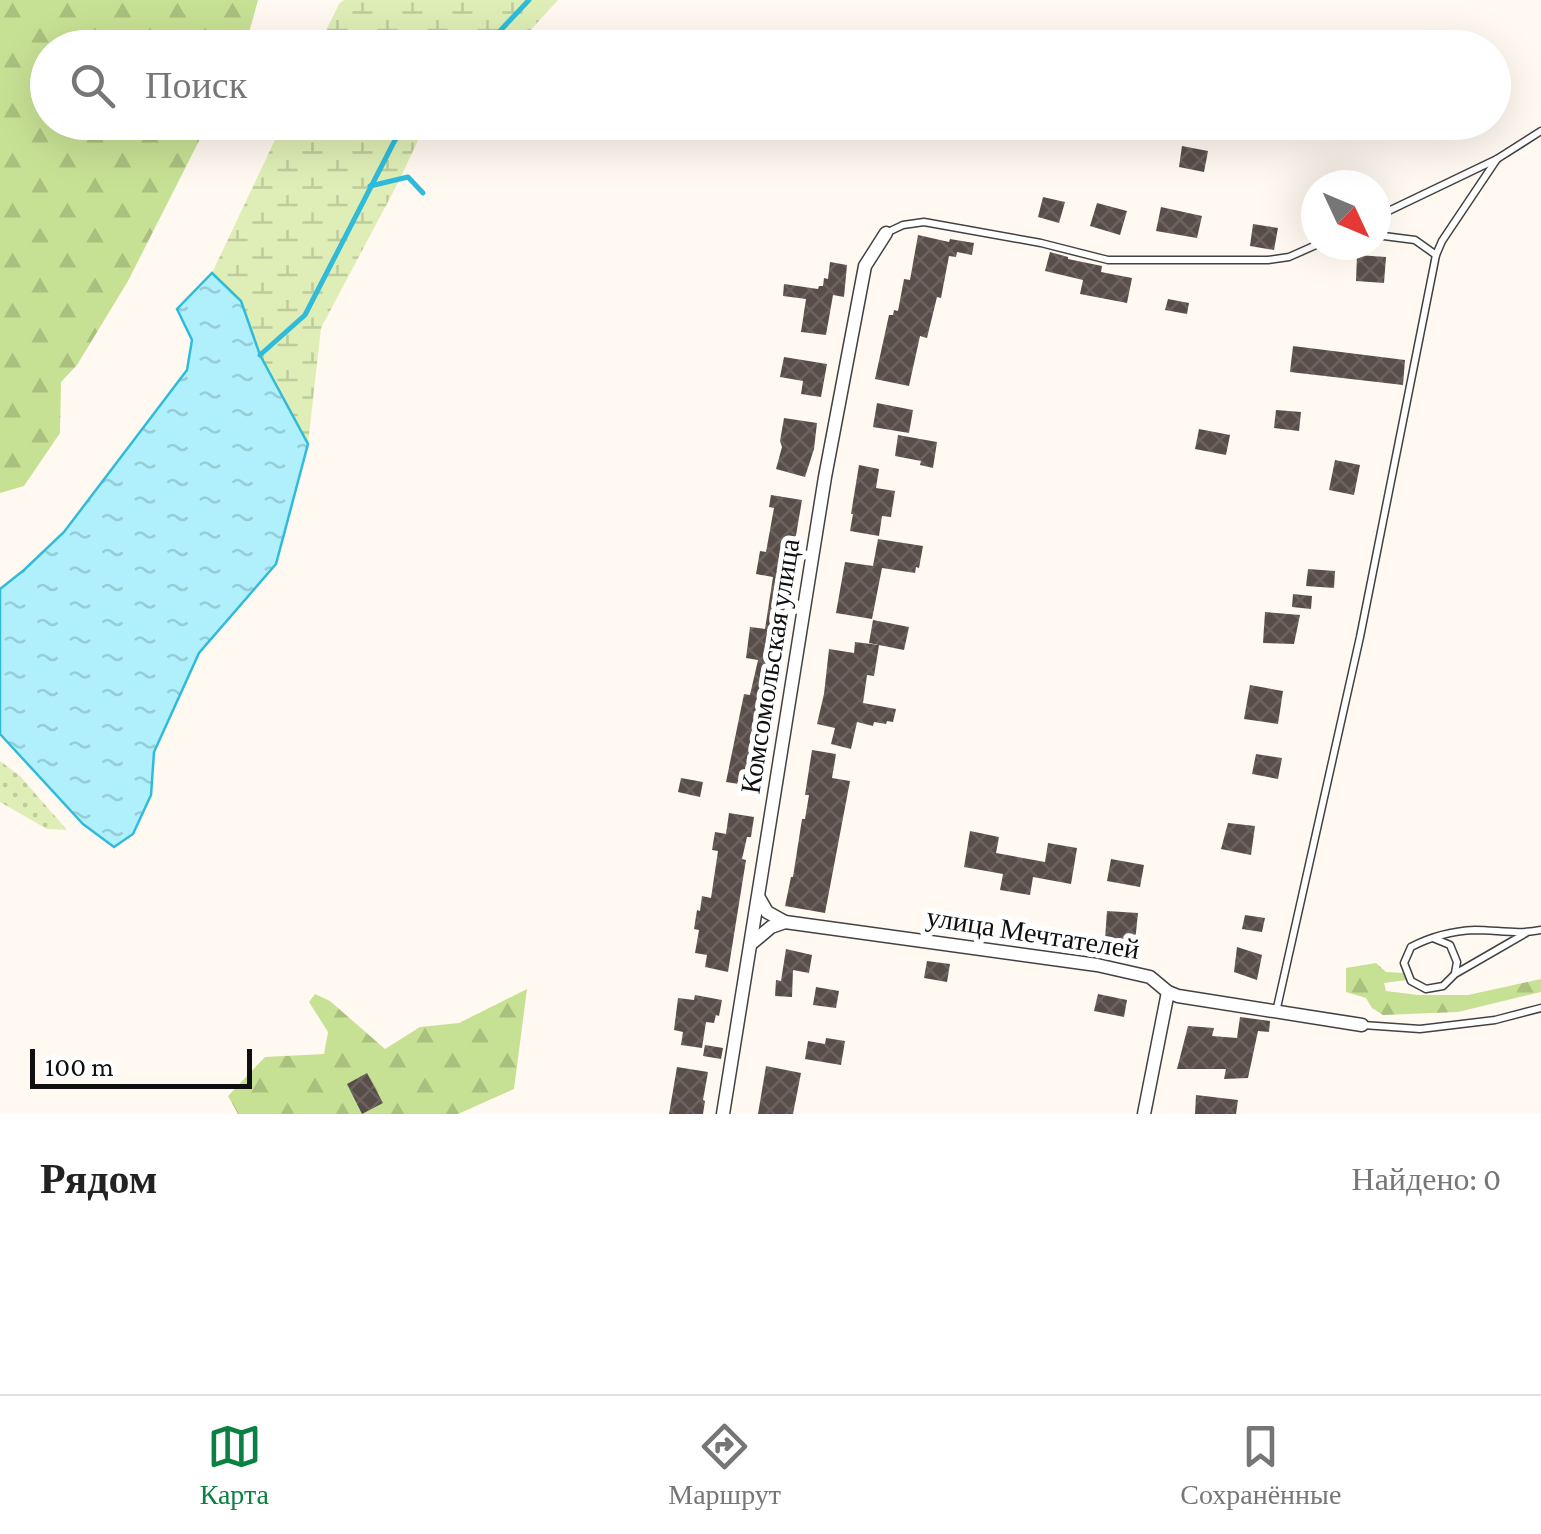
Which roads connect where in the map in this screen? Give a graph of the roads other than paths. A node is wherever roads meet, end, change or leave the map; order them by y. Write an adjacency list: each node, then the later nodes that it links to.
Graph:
1 (1541, 131): 2 (lane)
2 (1497, 159): 3 (lane); 7 (lane)
3 (1391, 210)
4 (886, 233): 6 (lane); 8 (street, Комсомольская улица)
5 (1391, 236): 7 (lane)
6 (1301, 252)
7 (1436, 254): 17 (lane)
8 (759, 898): 9 (street); 13 (street, Комсомольская улица)
9 (785, 922): 13 (street); 15 (street, улица Мечтателей)
10 (1541, 930): 11 (lane)
11 (1526, 933): 12 (lane); 14 (lane)
12 (1430, 937): 14 (lane); 14 (lane)
13 (752, 942): 19 (street, Комсомольская улица)
14 (1454, 974)
15 (1168, 992): 17 (street, улица Мечтателей); 20 (street)
16 (1541, 1008): 18 (lane)
17 (1276, 1012): 18 (street, улица Мечтателей)
18 (1362, 1025)
19 (723, 1114)
20 (1144, 1114)

